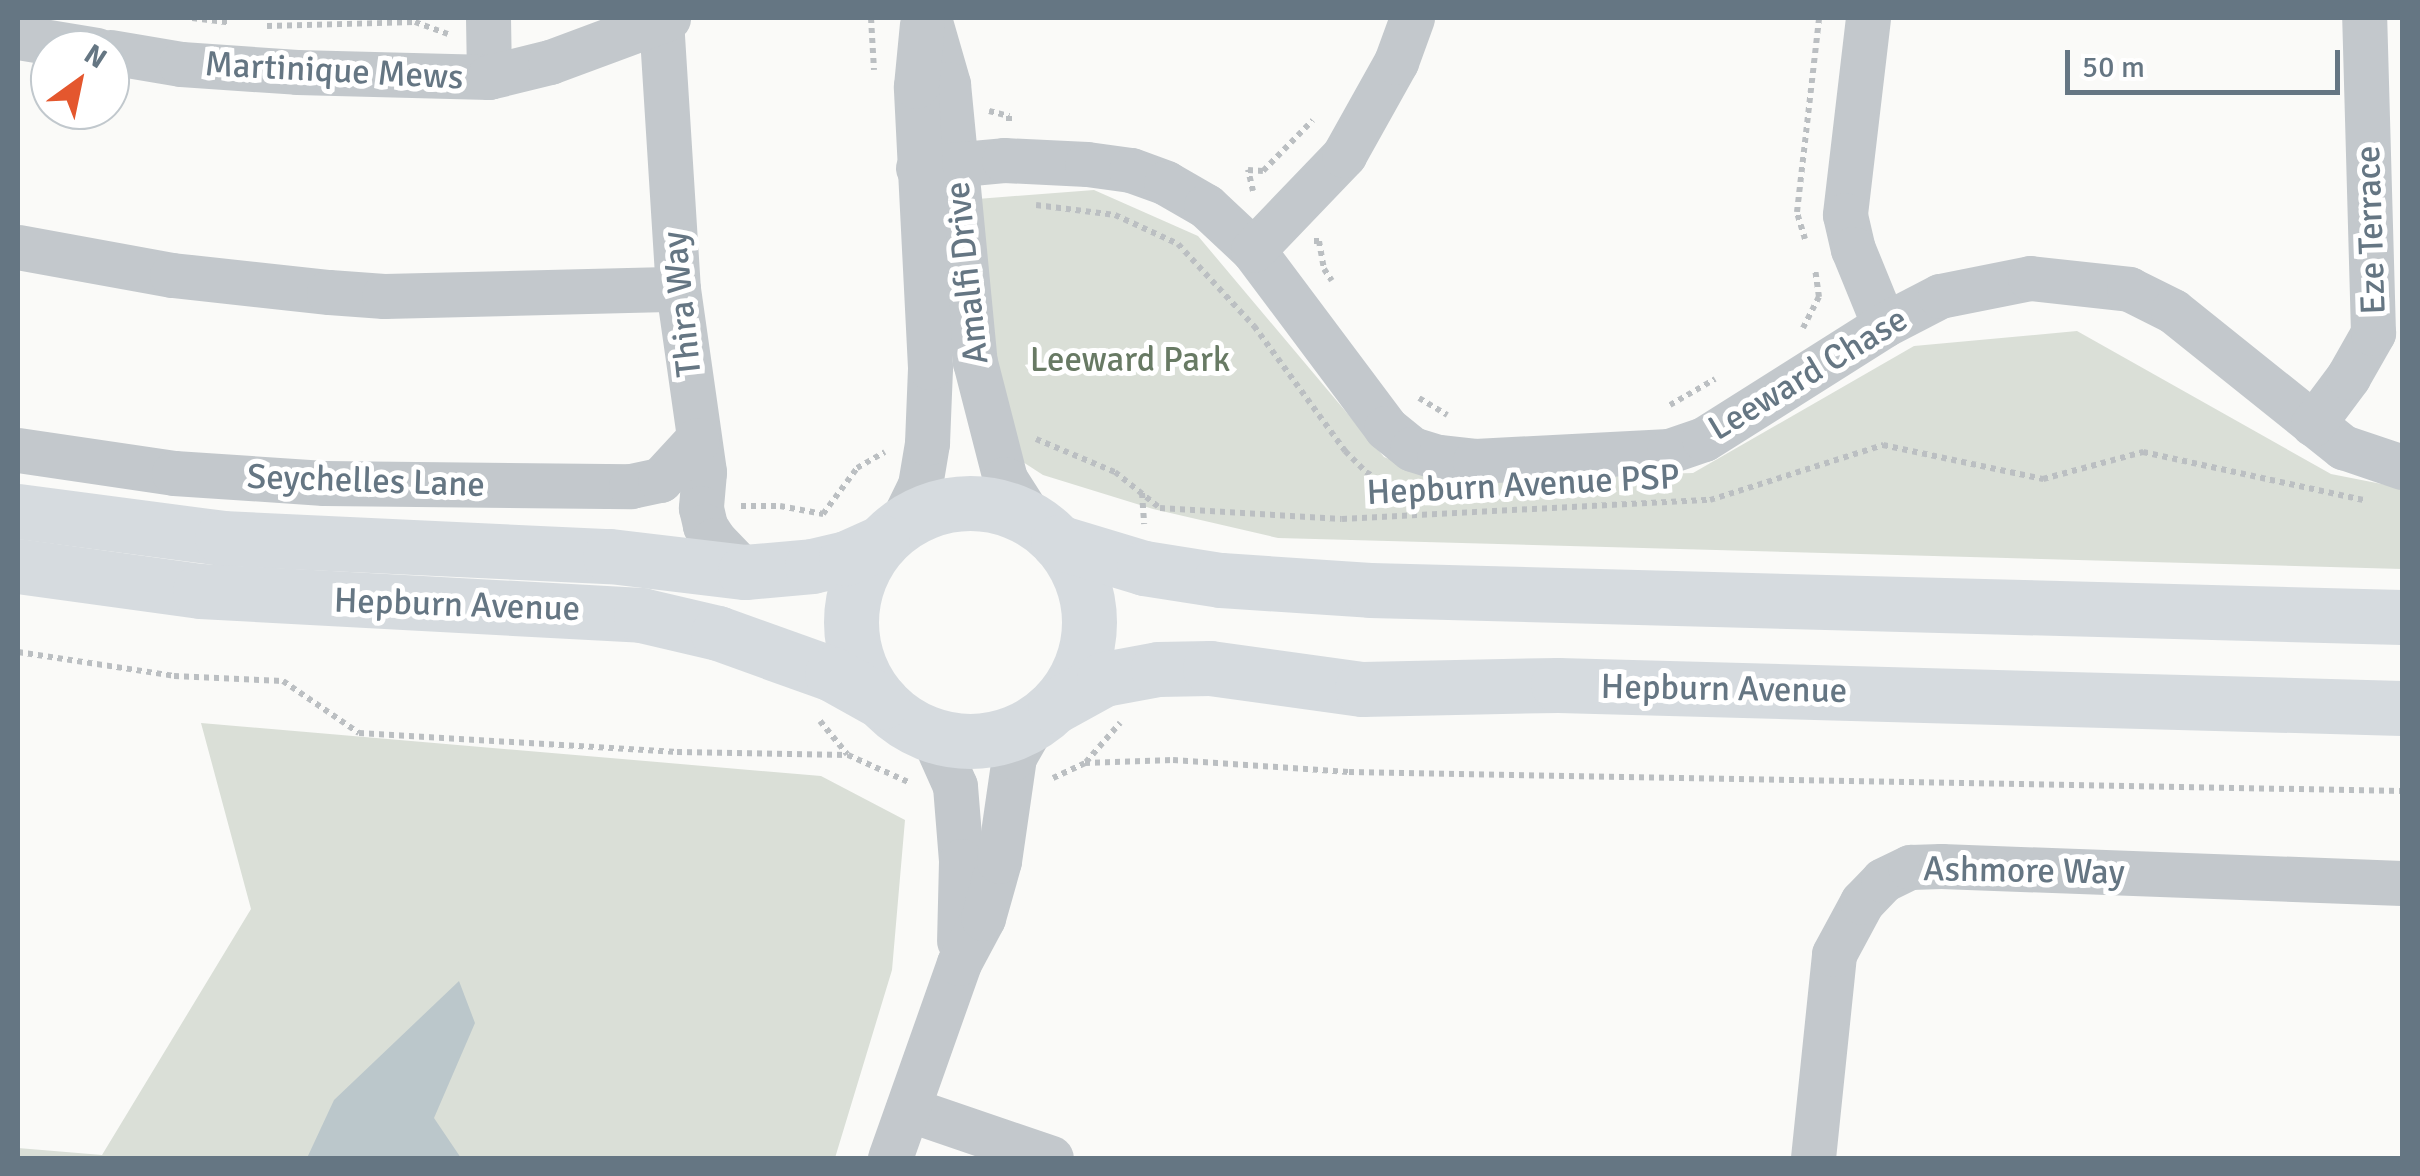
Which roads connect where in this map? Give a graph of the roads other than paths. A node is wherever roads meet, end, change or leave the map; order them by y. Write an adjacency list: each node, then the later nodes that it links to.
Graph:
1 (926, 18): 9 (street, Amalfi Drive)
2 (1412, 18): 10 (street)
3 (1868, 18): 13 (street)
4 (2364, 18): 14 (street, Eze Terrace)
5 (665, 19): 8 (street, Martinique Mews); 12 (street, Thira Way)
6 (488, 24): 8 (street)
7 (130, 55): 8 (street, Martinique Mews)
8 (489, 78)
9 (936, 166): 10 (street, Leeward Chase); 19 (street, Amalfi Drive); 20 (street, Amalfi Drive)
10 (1264, 238): 13 (street, Leeward Chase)
11 (18, 247): 12 (street)
12 (678, 289): 15 (street, Thira Way)
13 (1884, 325): 14 (street, Leeward Chase)
14 (2312, 424): 17 (street, Leeward Chase)
15 (697, 440): 16 (street, Seychelles Lane); 22 (street, Thira Way)
16 (18, 450)
17 (2402, 466)
18 (18, 511): 22 (main road, Hepburn Avenue)
19 (1045, 532): 20 (main road); 23 (main road); 26 (main road)
20 (891, 534): 22 (main road, Hepburn Avenue); 24 (main road)
21 (31, 572): 24 (main road, Hepburn Avenue)
22 (744, 572)
23 (2402, 618)
24 (882, 702): 27 (main road)
25 (2402, 708): 26 (main road, Hepburn Avenue)
26 (1045, 714): 27 (main road); 29 (street)
27 (931, 732): 29 (street)
28 (2402, 883): 33 (street, Ashmore Way)
29 (959, 963): 30 (street)
30 (908, 1109): 31 (street); 32 (street)
31 (890, 1158)
32 (1052, 1158)
33 (1813, 1158)

